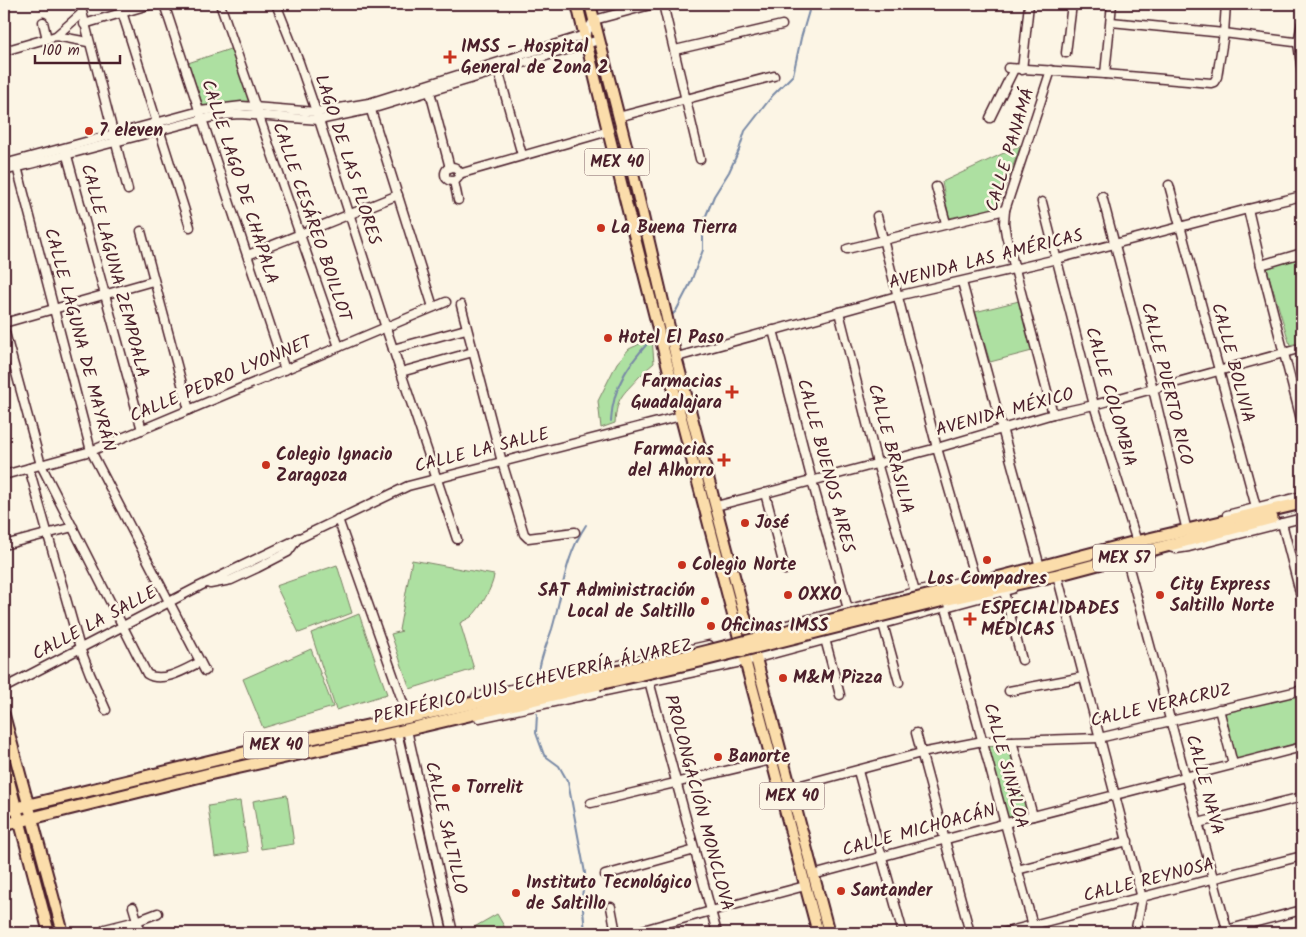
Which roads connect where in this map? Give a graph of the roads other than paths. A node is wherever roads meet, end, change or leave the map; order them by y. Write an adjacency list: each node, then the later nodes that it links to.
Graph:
1 (80, 4): 15 (street)
2 (152, 4): 14 (street)
3 (164, 4): 45 (street, CALLE LAGO DE CHAPALA)
4 (220, 4): 44 (street, CALLE CESÁREO BOILLOT)
5 (277, 4): 46 (street, LAGO DE LAS FLORES)
6 (577, 4): 25 (main road, MEX 40)
7 (590, 4): 16 (main road, MEX 40)
8 (654, 4): 16 (street)
9 (663, 4): 30 (street)
10 (1029, 4): 35 (street)
11 (1072, 4): 32 (street)
12 (1112, 4): 18 (street)
13 (1226, 4): 22 (street)
14 (122, 12): 20 (street); 49 (street)
15 (82, 13): 20 (street); 23 (street)
16 (594, 20): 25 (street); 26 (main road, MEX 40)
17 (43, 22): 24 (street)
18 (1111, 22): 22 (street); 38 (street)
19 (1302, 23): 28 (street)
20 (84, 24): 27 (street)
21 (782, 25): 30 (street)
22 (1224, 33): 28 (street); 38 (street)
23 (56, 36): 24 (street); 27 (street)
24 (47, 39): 31 (street)
25 (586, 39): 26 (street); 29 (street); 33 (street); 50 (main road, MEX 40)
26 (599, 40): 47 (main road, MEX 40)
27 (88, 42): 51 (street)
28 (1300, 43): 37 (street)
29 (549, 46): 33 (street); 34 (street)
30 (675, 50): 42 (street)
31 (4, 51)
32 (1066, 53)
33 (551, 54): 34 (street)
34 (497, 66): 40 (street); 41 (street); 53 (street)
35 (1015, 69): 36 (street); 48 (street)
36 (1051, 70): 38 (street); 70 (street, CALLE PANAMÁ)
37 (1302, 72)
38 (1105, 74)
39 (774, 76): 42 (street)
40 (428, 83): 41 (street); 43 (street)
41 (430, 92): 43 (street); 57 (street)
42 (686, 98): 47 (street); 54 (street)
43 (370, 106): 46 (street); 64 (street)
44 (257, 111): 45 (street); 46 (street); 77 (street, CALLE CESÁREO BOILLOT)
45 (202, 115): 49 (street); 82 (street, CALLE LAGO DE CHAPALA)
46 (318, 116): 71 (street, LAGO DE LAS FLORES)
47 (618, 117): 105 (main road, MEX 40)
48 (990, 118)
49 (158, 126): 51 (street); 75 (street)
50 (609, 131): 53 (street); 113 (main road, MEX 40)
51 (115, 138): 52 (street); 63 (street)
52 (66, 151): 56 (street); 88 (street, CALLE LAGUNA ZEMPOALA)
53 (522, 155): 59 (street)
54 (700, 159)
55 (4, 164): 56 (street)
56 (16, 164): 58 (street); 93 (street, CALLE LAGUNA DE MAYRÁN)
57 (450, 168): 59 (street); 60 (street)
58 (4, 171)
59 (459, 174): 60 (street)
60 (454, 181): 67 (street)
61 (1169, 185): 74 (street, CALLE BOLIVIA)
62 (936, 187): 73 (street)
63 (128, 190)
64 (398, 195): 71 (street); 92 (street)
65 (1102, 196): 79 (street, CALLE PUERTO RICO)
66 (1302, 196): 69 (street, AVENIDA LAS AMÉRICAS)
67 (458, 200)
68 (1042, 202): 83 (street, CALLE COLOMBIA)
69 (1248, 208): 74 (street, AVENIDA LAS AMÉRICAS); 84 (street)
70 (1005, 210): 73 (street); 85 (street, CALLE PANAMÁ)
71 (350, 215): 77 (street); 96 (street, LAGO DE LAS FLORES)
72 (877, 216): 78 (street)
73 (946, 223): 78 (street)
74 (1180, 226): 79 (street, AVENIDA LAS AMÉRICAS); 107 (street, CALLE BOLIVIA)
75 (190, 227)
76 (140, 232): 86 (street)
77 (300, 235): 82 (street); 100 (street, CALLE CESÁREO BOILLOT)
78 (883, 240): 80 (street); 89 (street)
79 (1114, 244): 83 (street, AVENIDA LAS AMÉRICAS); 109 (street, CALLE PUERTO RICO)
80 (847, 249)
81 (1302, 252): 84 (street)
82 (248, 255): 106 (street, CALLE LAGO DE CHAPALA)
83 (1057, 258): 85 (street, AVENIDA LAS AMÉRICAS); 110 (street, CALLE COLOMBIA)
84 (1261, 265): 104 (street)
85 (1014, 269): 87 (street, AVENIDA LAS AMÉRICAS); 112 (street, CALLE PANAMÁ)
86 (153, 281): 88 (street); 111 (street)
87 (962, 282): 89 (street, AVENIDA LAS AMÉRICAS); 115 (street)
88 (105, 295): 93 (street); 116 (street, CALLE LAGUNA ZEMPOALA)
89 (898, 296): 94 (street, AVENIDA LAS AMÉRICAS); 117 (street)
90 (446, 302): 92 (street, CALLE PEDRO LYONNET)
91 (461, 305): 98 (street)
92 (433, 307): 96 (street, CALLE PEDRO LYONNET)
93 (54, 308): 95 (street); 118 (street, CALLE LAGUNA DE MAYRÁN)
94 (839, 312): 99 (street, AVENIDA LAS AMÉRICAS); 120 (street, CALLE BRASILIA)
95 (4, 323)
96 (386, 328): 100 (street, CALLE PEDRO LYONNET); 102 (street, LAGO DE LAS FLORES)
97 (4, 329): 121 (street)
98 (466, 329): 102 (street); 103 (street)
99 (773, 330): 105 (street, AVENIDA LAS AMÉRICAS); 125 (street, CALLE BUENOS AIRES)
100 (339, 347): 106 (street, CALLE PEDRO LYONNET)
101 (1302, 348): 104 (street, AVENIDA MÉXICO)
102 (393, 349): 108 (street, LAGO DE LAS FLORES)
103 (473, 352): 108 (street); 119 (street)
104 (1285, 352): 107 (street, AVENIDA MÉXICO); 114 (street)
105 (677, 357): 129 (main road, MEX 40)
106 (285, 370): 111 (street, CALLE PEDRO LYONNET)
107 (1218, 371): 109 (street, AVENIDA MÉXICO); 130 (street, CALLE BOLIVIA)
108 (401, 372): 124 (street, LAGO DE LAS FLORES)
109 (1153, 389): 110 (street, AVENIDA MÉXICO); 136 (street, CALLE PUERTO RICO)
110 (1094, 405): 112 (street, AVENIDA MÉXICO); 140 (street, CALLE COLOMBIA)
111 (188, 410): 116 (street, CALLE PEDRO LYONNET)
112 (1053, 414): 115 (street, AVENIDA MÉXICO)
113 (681, 416): 119 (street, CALLE LA SALLE); 161 (main road, MEX 40)
114 (1302, 423)
115 (1001, 429): 117 (street, AVENIDA MÉXICO); 144 (street)
116 (142, 430): 118 (street, CALLE PEDRO LYONNET)
117 (937, 448): 120 (street, AVENIDA MÉXICO); 148 (street)
118 (91, 451): 121 (street, CALLE PEDRO LYONNET); 154 (street, CALLE LAGUNA DE MAYRÁN)
119 (502, 462): 124 (street, CALLE LA SALLE); 137 (street)
120 (877, 463): 125 (street, AVENIDA MÉXICO); 150 (street, CALLE BRASILIA)
121 (41, 465): 122 (street, CALLE PEDRO LYONNET); 135 (street)
122 (29, 468): 123 (street, CALLE PEDRO LYONNET); 138 (street)
123 (4, 475)
124 (438, 479): 133 (street, CALLE LA SALLE); 139 (street, LAGO DE LAS FLORES)
125 (812, 481): 126 (street, AVENIDA MÉXICO); 155 (street, CALLE BUENOS AIRES)
126 (765, 493): 129 (street, AVENIDA MÉXICO); 145 (street)
127 (1302, 496): 130 (street)
128 (1302, 503): 136 (highway, PERIFÉRICO LUIS ECHEVERRÍA ÁLVAREZ / MEX 57)
129 (716, 506): 157 (main road, MEX 40)
130 (1256, 507): 136 (street)
131 (1302, 510): 142 (highway, PERIFÉRICO LUIS ECHEVERRÍA ÁLVAREZ / MEX 57)
132 (1302, 518): 134 (street)
133 (338, 519): 154 (street, CALLE LA SALLE); 183 (street)
134 (1282, 523): 142 (street); 153 (street)
135 (73, 527): 138 (street); 158 (street)
136 (1190, 530): 140 (highway, PERIFÉRICO LUIS ECHEVERRÍA ÁLVAREZ / MEX 57)
137 (575, 532)
138 (47, 534): 141 (street); 164 (street)
139 (458, 539)
140 (1138, 542): 144 (highway, PERIFÉRICO LUIS ECHEVERRÍA ÁLVAREZ / MEX 57)
141 (4, 545)
142 (1164, 546): 143 (highway, PERIFÉRICO LUIS ECHEVERRÍA ÁLVAREZ / MEX 57)
143 (1126, 557): 146 (highway, PERIFÉRICO LUIS ECHEVERRÍA ÁLVAREZ / MEX 57); 185 (street, CALLE NAVA)
144 (1040, 567): 147 (highway, PERIFÉRICO LUIS ECHEVERRÍA ÁLVAREZ / MEX 57)
145 (785, 570)
146 (1057, 575): 149 (highway, PERIFÉRICO LUIS ECHEVERRÍA ÁLVAREZ / MEX 57); 171 (street)
147 (1000, 577): 148 (street, PERIFÉRICO LUIS ECHEVERRÍA ÁLVAREZ); 152 (highway, PERIFÉRICO LUIS ECHEVERRÍA ÁLVAREZ / MEX 57)
148 (975, 578): 150 (street, PERIFÉRICO LUIS ECHEVERRÍA ÁLVAREZ)
149 (1031, 581): 151 (street); 152 (highway, PERIFÉRICO LUIS ECHEVERRÍA ÁLVAREZ / MEX 57)
150 (915, 592): 155 (street, PERIFÉRICO LUIS ECHEVERRÍA ÁLVAREZ)
151 (1004, 592): 152 (street); 167 (street)
152 (944, 600): 156 (street); 172 (highway, PERIFÉRICO LUIS ECHEVERRÍA ÁLVAREZ / MEX 57, bridge); 190 (street, CALLE SINALOA)
153 (1302, 600)
154 (170, 601): 158 (street, CALLE LA SALLE); 168 (street, CALLE LAGUNA DE MAYRÁN)
155 (848, 609): 159 (street, PERIFÉRICO LUIS ECHEVERRÍA ÁLVAREZ)
156 (883, 624): 162 (street); 174 (street)
157 (747, 625): 160 (main road); 161 (main road, MEX 40)
158 (124, 626): 164 (street, CALLE LA SALLE); 168 (street)
159 (776, 627): 160 (street, PERIFÉRICO LUIS ECHEVERRÍA ÁLVAREZ); 165 (street)
160 (762, 631): 161 (street, PERIFÉRICO LUIS ECHEVERRÍA ÁLVAREZ)
161 (744, 637): 163 (street, PERIFÉRICO LUIS ECHEVERRÍA ÁLVAREZ); 166 (main road, MEX 40)
162 (825, 639): 165 (street); 178 (street)
163 (724, 642): 169 (street); 181 (street, PERIFÉRICO LUIS ECHEVERRÍA ÁLVAREZ)
164 (80, 648): 175 (street, CALLE LA SALLE); 180 (street)
165 (770, 654): 166 (street)
166 (750, 660): 169 (street); 195 (main road, MEX 40); 202 (main road, MEX 40)
167 (1022, 660)
168 (200, 662): 170 (street, CALLE LAGUNA DE MAYRÁN)
169 (729, 665): 173 (street)
170 (205, 671)
171 (1082, 677): 177 (street); 189 (street)
172 (599, 680): 181 (highway, PERIFÉRICO LUIS ECHEVERRÍA ÁLVAREZ / MEX 40); 184 (highway, PERIFÉRICO LUIS ECHEVERRÍA ÁLVAREZ / MEX 40)
173 (650, 681): 184 (street); 201 (street, PROLONGACIÓN MONCLOVA)
174 (899, 682)
175 (4, 688)
176 (1302, 690): 179 (street, CALLE VERACRUZ)
177 (1009, 691)
178 (840, 695)
179 (1219, 709): 185 (street, CALLE VERACRUZ); 197 (street)
180 (106, 710)
181 (429, 713): 183 (highway, PERIFÉRICO LUIS ECHEVERRÍA ÁLVAREZ / MEX 40)
182 (4, 715): 206 (main road)
183 (408, 717): 186 (highway, PERIFÉRICO LUIS ECHEVERRÍA ÁLVAREZ / MEX 40)
184 (440, 722): 187 (highway, PERIFÉRICO LUIS ECHEVERRÍA ÁLVAREZ / MEX 40)
185 (1172, 722): 189 (street, CALLE VERACRUZ); 200 (street, CALLE NAVA)
186 (346, 730): 187 (highway); 193 (highway, PERIFÉRICO LUIS ECHEVERRÍA ÁLVAREZ / MEX 40)
187 (402, 731): 199 (highway, PERIFÉRICO LUIS ECHEVERRÍA ÁLVAREZ / MEX 40); 238 (street, CALLE SALTILLO); 239 (street, CALLE SALTILLO)
188 (916, 733): 194 (street)
189 (1099, 738): 191 (street, CALLE VERACRUZ); 203 (street)
190 (983, 741): 191 (street, CALLE VERACRUZ); 194 (street, CALLE VERACRUZ); 212 (street, CALLE SINALOA)
191 (1012, 742): 209 (street)
192 (1302, 747): 197 (street, CALLE MICHOACÁN)
193 (252, 751): 199 (highway); 206 (highway, PERIFÉRICO LUIS ECHEVERRÍA ÁLVAREZ / MEX 40)
194 (921, 754): 198 (street, CALLE VERACRUZ); 215 (street)
195 (770, 760): 201 (street); 224 (main road, MEX 40)
196 (4, 762): 207 (main road)
197 (1233, 764): 200 (street, CALLE MICHOACÁN)
198 (858, 771): 202 (street, CALLE VERACRUZ); 218 (street)
199 (209, 774): 210 (highway, PERIFÉRICO LUIS ECHEVERRÍA ÁLVAREZ / MEX 40)
200 (1186, 776): 203 (street, CALLE MICHOACÁN); 213 (street, CALLE NAVA)
201 (677, 782): 205 (street); 217 (street, PROLONGACIÓN MONCLOVA)
202 (790, 788): 222 (main road, MEX 40)
203 (1115, 794): 209 (street, CALLE MICHOACÁN); 216 (street)
204 (1302, 797): 213 (street)
205 (591, 803)
206 (28, 804): 207 (highway, PERIFÉRICO LUIS ECHEVERRÍA ÁLVAREZ / MEX 40); 210 (main road)
207 (16, 808): 208 (highway, PERIFÉRICO LUIS ECHEVERRÍA ÁLVAREZ / MEX 40); 211 (main road)
208 (4, 811)
209 (1033, 816): 212 (street, CALLE MICHOACÁN)
210 (32, 817): 211 (highway, PERIFÉRICO LUIS ECHEVERRÍA ÁLVAREZ / MEX 40); 236 (main road)
211 (19, 820): 214 (highway, PERIFÉRICO LUIS ECHEVERRÍA ÁLVAREZ / MEX 40); 235 (main road)
212 (1006, 823): 215 (street, CALLE MICHOACÁN); 220 (street, CALLE SINALOA)
213 (1198, 823): 223 (street, CALLE NAVA)
214 (4, 825)
215 (944, 839): 218 (street, CALLE MICHOACÁN); 246 (street)
216 (1128, 841): 220 (street); 225 (street)
217 (695, 850): 221 (street); 229 (street, PROLONGACIÓN MONCLOVA)
218 (883, 855): 222 (street, CALLE MICHOACÁN); 245 (street)
219 (1302, 856): 223 (street, CALLE REYNOSA)
220 (1018, 870): 233 (street, CALLE SINALOA)
221 (605, 875)
222 (813, 875): 244 (main road, MEX 40)
223 (1214, 880): 225 (street, CALLE REYNOSA); 234 (street, CALLE NAVA)
224 (805, 886): 229 (street); 243 (main road, MEX 40)
225 (1142, 898): 233 (street, CALLE REYNOSA); 248 (street)
226 (133, 907): 231 (street)
227 (611, 907): 240 (street)
228 (1302, 910): 234 (street)
229 (711, 911): 241 (street); 242 (street, PROLONGACIÓN MONCLOVA)
230 (158, 913): 231 (street)
231 (137, 921): 232 (street); 237 (street)
232 (105, 929)
233 (1034, 929): 247 (street, CALLE REYNOSA)
234 (1228, 932): 249 (street)
235 (49, 933)
236 (63, 933)
237 (141, 933)
238 (443, 933)
239 (453, 933)
240 (616, 933)
241 (632, 933)
242 (717, 933)
243 (818, 933)
244 (829, 933)
245 (903, 933)
246 (970, 933)
247 (1002, 933)
248 (1135, 933)
249 (1215, 933)

